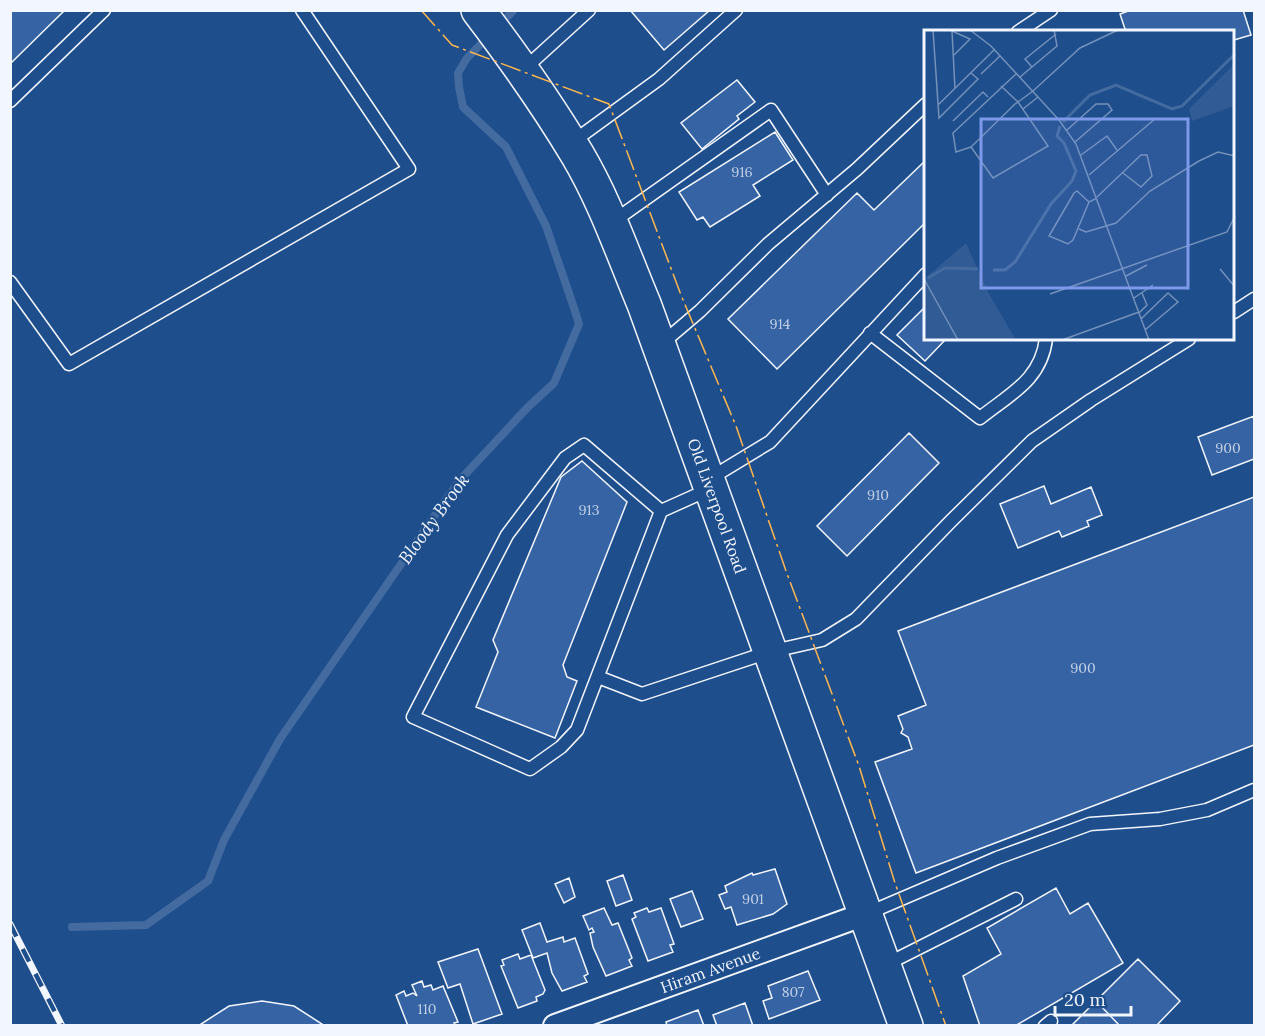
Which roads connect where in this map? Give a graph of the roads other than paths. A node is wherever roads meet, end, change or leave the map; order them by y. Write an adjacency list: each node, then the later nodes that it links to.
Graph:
1 (104, 10): 9 (lane)
2 (302, 10): 15 (lane)
3 (478, 10): 8 (main road, Old Liverpool Road)
4 (589, 10): 8 (lane)
5 (736, 10): 11 (lane)
6 (1051, 10): 7 (lane)
7 (1021, 30)
8 (514, 59): 11 (main road, Old Liverpool Road)
9 (10, 101)
10 (924, 106): 12 (lane)
11 (570, 144): 13 (main road, Old Liverpool Road)
12 (827, 195): 13 (lane); 21 (lane)
13 (610, 224): 21 (main road, Old Liverpool Road)
14 (924, 276): 18 (lane)
15 (10, 282)
16 (1254, 298): 17 (lane)
17 (1235, 311)
18 (870, 333): 19 (lane); 22 (lane)
19 (1046, 340)
20 (1188, 340): 24 (lane)
21 (659, 346): 22 (main road, Old Liverpool Road)
22 (709, 484): 23 (lane); 24 (main road, Old Liverpool Road)
23 (661, 511): 25 (lane); 25 (lane)
24 (770, 652): 25 (lane); 28 (main road, Old Liverpool Road)
25 (598, 677)
26 (1254, 790): 28 (lane)
27 (1016, 899): 29 (lane)
28 (865, 914): 29 (main road, Old Liverpool Road); 30 (street, Hiram Avenue)
29 (884, 966): 31 (main road, Old Liverpool Road)
30 (555, 1026)
31 (906, 1026)

